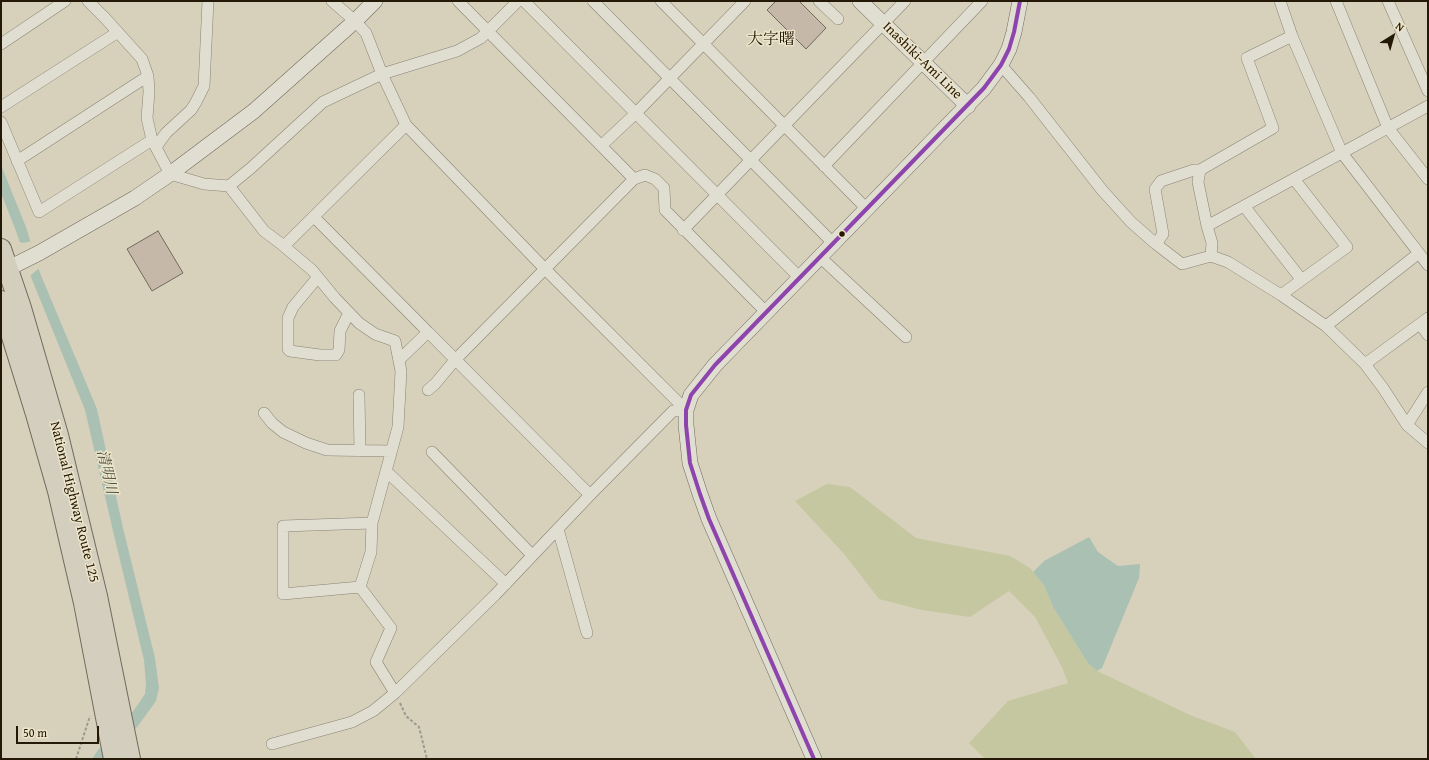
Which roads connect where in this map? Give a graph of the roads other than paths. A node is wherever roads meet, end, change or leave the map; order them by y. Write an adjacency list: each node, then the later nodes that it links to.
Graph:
1 (65, 1): 26 (street)
2 (88, 1): 23 (street)
3 (208, 1): 42 (street)
4 (332, 1): 21 (street)
5 (375, 1): 21 (main road)
6 (458, 1): 24 (street)
7 (518, 1): 24 (street)
8 (524, 1): 37 (street)
9 (593, 1): 32 (street)
10 (660, 1): 27 (street)
11 (745, 1): 27 (street)
12 (819, 1): 20 (street)
13 (860, 1): 22 (main road, Inashiki-Ami Line)
14 (905, 1): 22 (street)
15 (982, 1): 28 (street)
16 (1020, 1): 29 (main road)
17 (1280, 1): 25 (street)
18 (1336, 1): 41 (street)
19 (1388, 1): 33 (street)
20 (838, 19)
21 (355, 21): 30 (street); 49 (main road)
22 (883, 24): 28 (main road, Inashiki-Ami Line); 40 (street)
23 (118, 32): 31 (street); 36 (street)
24 (488, 32): 30 (street); 43 (street)
25 (1292, 36): 44 (street); 48 (street)
26 (1, 44)
27 (703, 44): 32 (street); 40 (street)
28 (924, 63): 34 (main road, Inashiki-Ami Line); 47 (street)
29 (1001, 65): 34 (main road); 61 (street)
30 (382, 74): 39 (street); 53 (street)
31 (148, 76): 42 (street); 46 (street)
32 (670, 78): 37 (street); 45 (street)
33 (1428, 91)
34 (968, 106): 56 (main road, Inashiki-Ami Line)
35 (1428, 106): 41 (street)
36 (1, 107)
37 (636, 113): 43 (street); 54 (street)
38 (1, 122): 46 (street)
39 (406, 125): 57 (street); 69 (street)
40 (784, 126): 45 (street); 47 (street)
41 (1388, 128): 44 (street); 52 (street)
42 (154, 143): 46 (street); 49 (street)
43 (602, 145): 50 (street)
44 (1342, 153): 51 (street); 64 (street)
45 (751, 160): 54 (street); 60 (street)
46 (17, 161)
47 (824, 166): 56 (street)
48 (1200, 170): 58 (street); 61 (street)
49 (170, 174): 53 (street); 68 (main road)
50 (634, 179): 59 (street); 69 (street)
51 (1294, 179): 55 (street); 72 (street)
52 (1428, 179)
53 (229, 186): 62 (street)
54 (717, 195): 59 (street); 71 (street)
55 (1244, 206): 58 (street); 72 (street)
56 (867, 209): 60 (main road, Inashiki-Ami Line)
57 (314, 217): 62 (street); 79 (street)
58 (1207, 226): 65 (street)
59 (683, 230): 75 (street)
60 (833, 243): 66 (main road, Inashiki-Ami Line)
61 (1156, 244): 65 (street)
62 (284, 246): 70 (street)
63 (1, 250): 68 (highway, National Highway Route 125)
64 (1420, 253): 67 (street); 78 (street)
65 (1212, 256): 73 (street)
66 (820, 257): 71 (main road, Inashiki-Ami Line); 81 (street)
67 (1428, 265)
68 (7, 269): 104 (highway, National Highway Route 125)
69 (545, 269): 83 (street); 88 (street)
70 (318, 277): 76 (street); 76 (street)
71 (800, 278): 75 (main road, Inashiki-Ami Line)
72 (1301, 279): 73 (street)
73 (1281, 295): 78 (street)
74 (1, 301): 104 (highway, National Highway Route 125)
75 (767, 313): 88 (main road, Inashiki-Ami Line)
76 (349, 314): 82 (street)
77 (1424, 321): 80 (street); 84 (street)
78 (1326, 326): 84 (street)
79 (428, 332): 82 (street); 83 (street)
80 (1428, 335)
81 (906, 337)
82 (399, 360): 93 (street)
83 (455, 360): 85 (street); 96 (street)
84 (1365, 364): 90 (street)
85 (428, 390)
86 (1428, 392): 90 (street)
87 (359, 395): 92 (street)
88 (686, 410): 96 (street); 107 (main road, Inashiki-Ami Line)
89 (264, 413): 92 (street)
90 (1407, 425): 91 (street)
91 (1428, 443)
92 (360, 451): 93 (street)
93 (391, 451): 95 (street)
94 (432, 452): 99 (street)
95 (386, 471): 97 (street); 100 (street)
96 (590, 495): 98 (street)
97 (372, 523): 101 (street); 101 (street)
98 (558, 529): 99 (street); 102 (street)
99 (532, 556): 100 (street)
100 (506, 584): 103 (street)
101 (360, 587): 103 (street)
102 (587, 633)
103 (395, 693): 105 (street)
104 (106, 711): 106 (highway, National Highway Route 125)
105 (272, 744)
106 (124, 755)
107 (814, 759)

